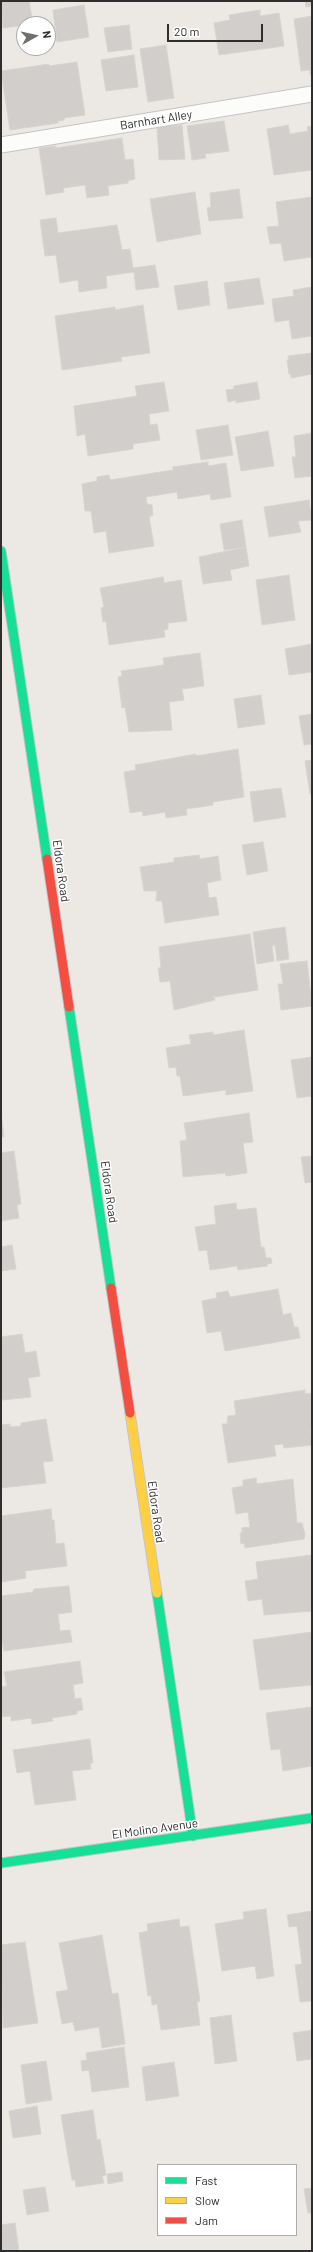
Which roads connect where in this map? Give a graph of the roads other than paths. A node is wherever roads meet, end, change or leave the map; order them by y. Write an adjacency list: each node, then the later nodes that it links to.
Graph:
1 (312, 94): 2 (lane, Barnhart Alley)
2 (1, 145)
3 (1, 551): 5 (street, Eldora Road)
4 (312, 1818): 5 (street, El Molino Avenue)
5 (193, 1836): 6 (street, El Molino Avenue)
6 (1, 1864)

